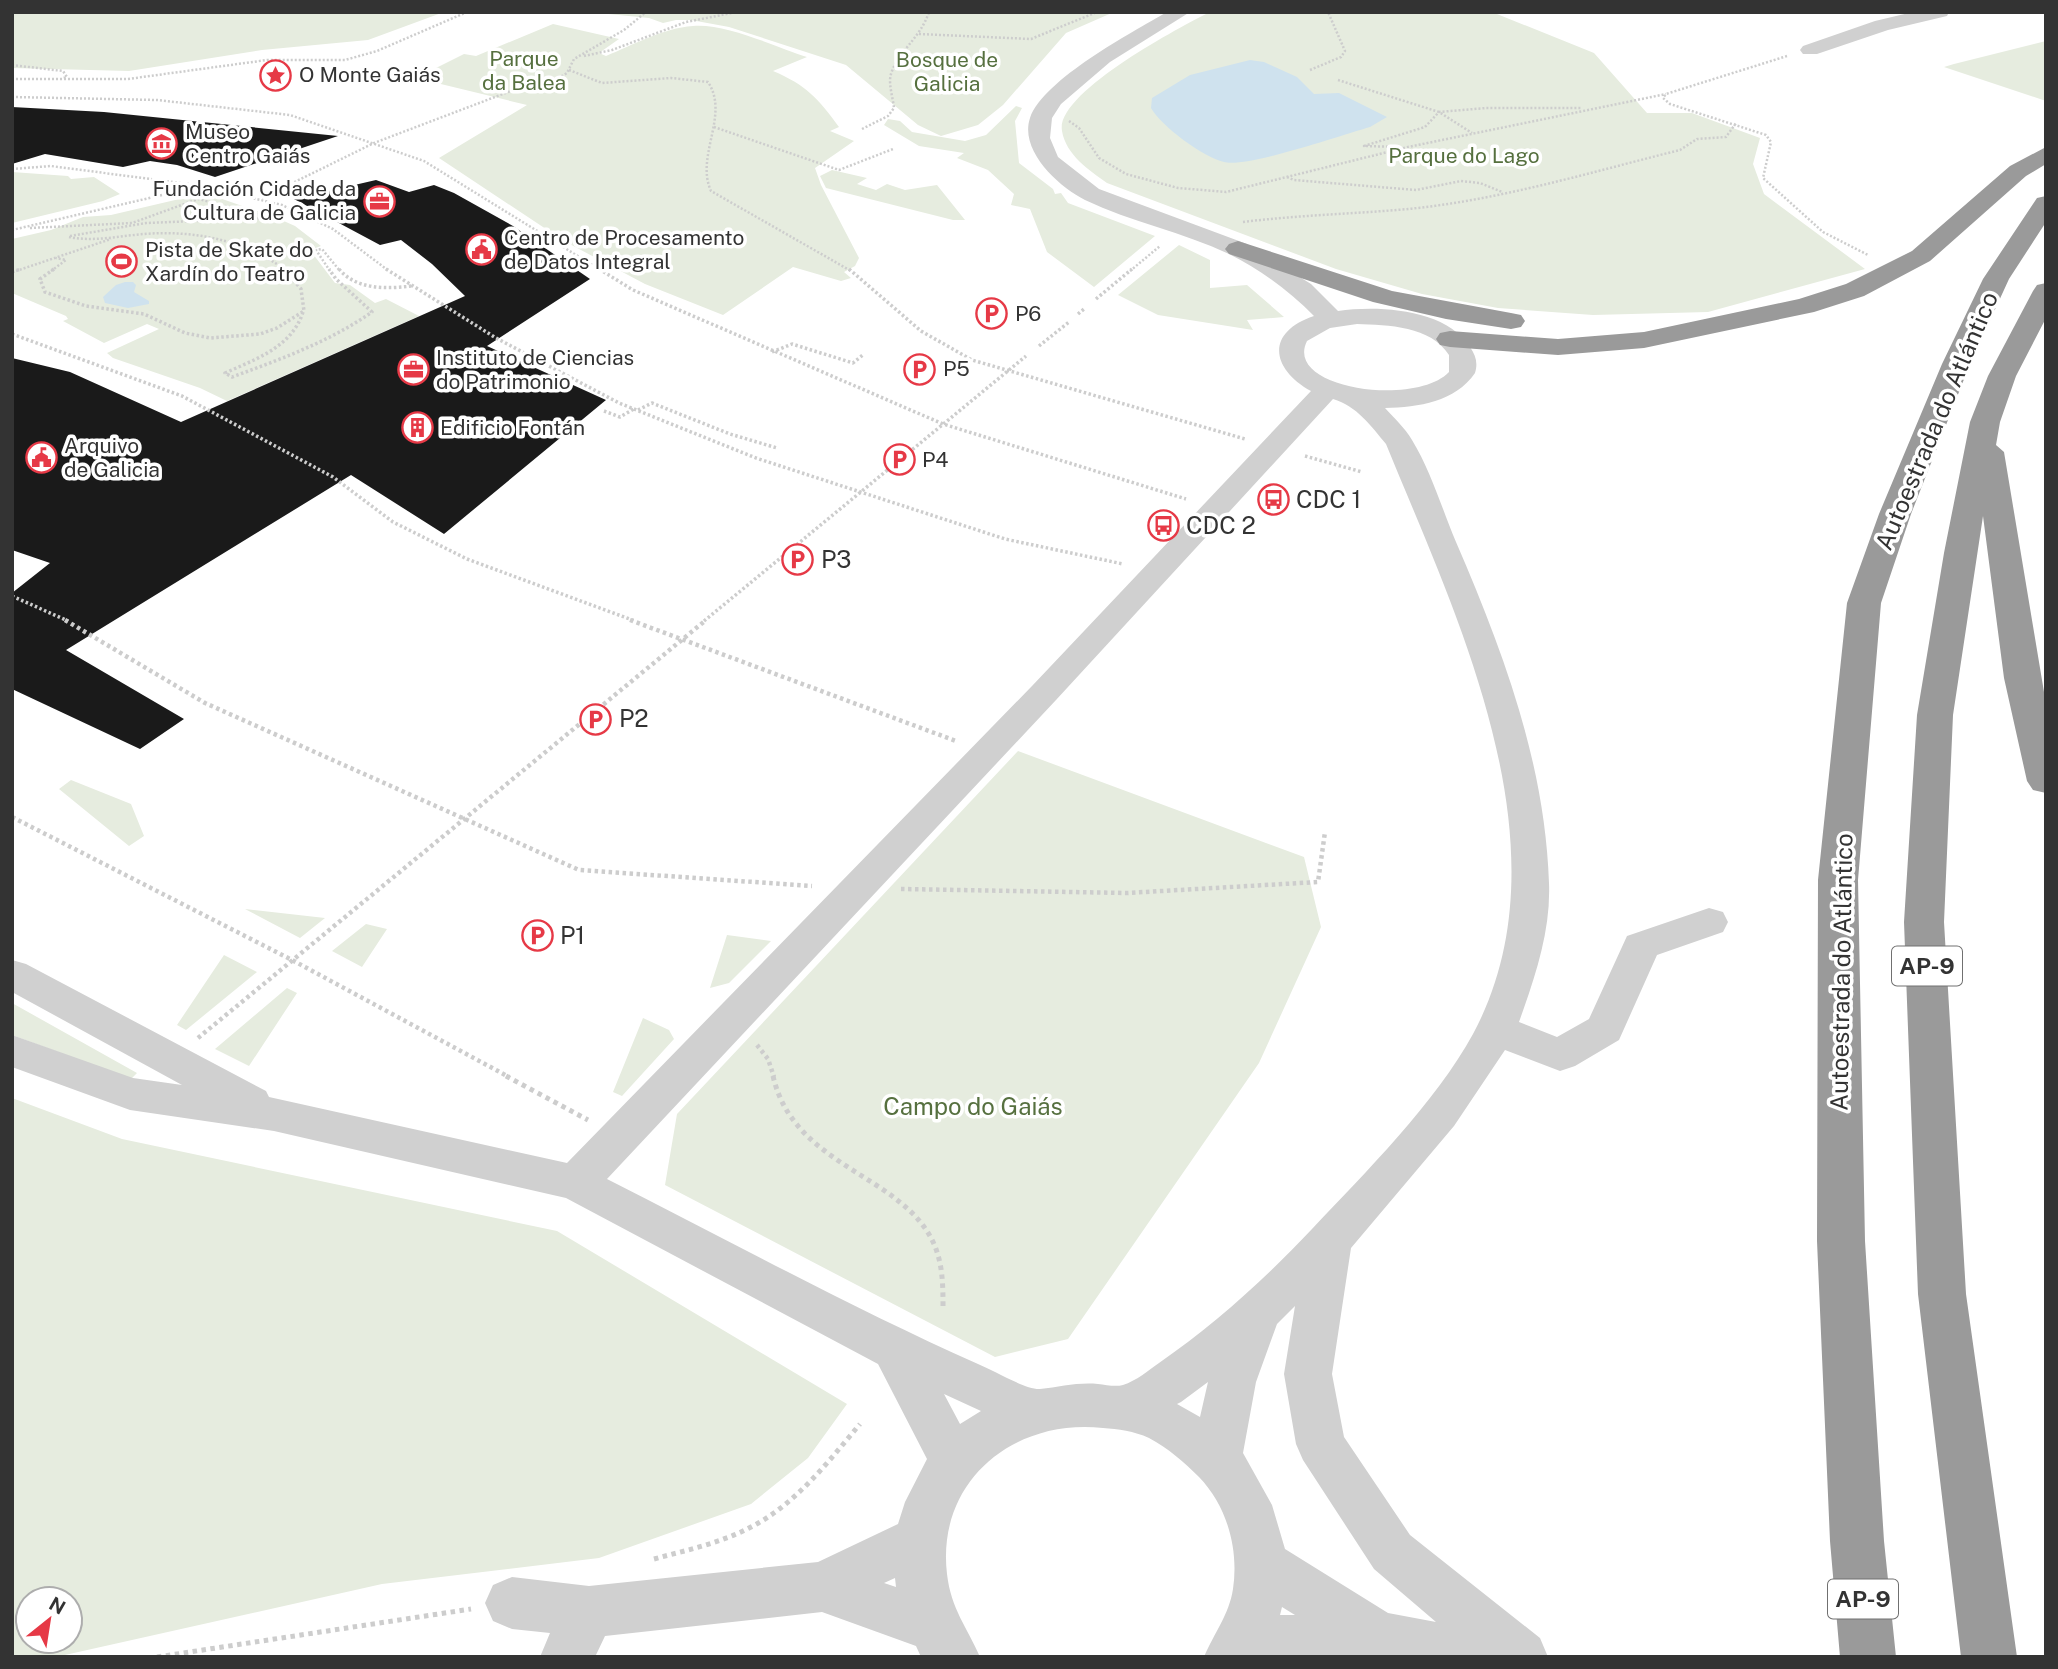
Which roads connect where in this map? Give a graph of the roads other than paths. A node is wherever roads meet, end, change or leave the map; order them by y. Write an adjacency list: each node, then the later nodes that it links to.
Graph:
1 (1181, 12): 6 (street)
2 (1940, 12): 3 (street)
3 (1829, 22)
4 (2046, 154): 9 (highway)
5 (2046, 203): 39 (highway, Autoestrada do Atlántico / AP-9)
6 (1236, 236): 8 (street); 9 (highway)
7 (2046, 291): 13 (highway, Autoestrada do Atlántico / AP-9)
8 (1332, 319): 10 (street); 11 (street)
9 (1744, 320): 10 (highway)
10 (1450, 339): 12 (street)
11 (1340, 392): 12 (street); 14 (street); 21 (street)
12 (1429, 394): 14 (street)
13 (1985, 422): 15 (highway); 40 (highway, Autoestrada do Atlántico / AP-9)
14 (1399, 442): 18 (street)
15 (2046, 781)
16 (1709, 922): 18 (street)
17 (12, 974): 20 (street)
18 (1496, 1029): 22 (street)
19 (12, 1050): 20 (street)
20 (274, 1114): 21 (street)
21 (576, 1183): 24 (street)
22 (1329, 1243): 23 (street); 38 (street)
23 (1257, 1315): 25 (street); 27 (street)
24 (895, 1349): 26 (street); 28 (street)
25 (1129, 1407): 26 (street); 27 (street)
26 (1030, 1410): 28 (street)
27 (1217, 1458): 30 (street)
28 (954, 1461): 29 (street)
29 (919, 1540): 31 (street); 35 (street)
30 (1262, 1564): 34 (street); 36 (street)
31 (822, 1587): 33 (street); 35 (street)
32 (512, 1603): 33 (street)
33 (578, 1634)
34 (1379, 1638): 36 (street); 37 (street)
35 (944, 1642)
36 (1237, 1650)
37 (1487, 1657)
38 (1521, 1657)
39 (1868, 1657)
40 (1989, 1657)

